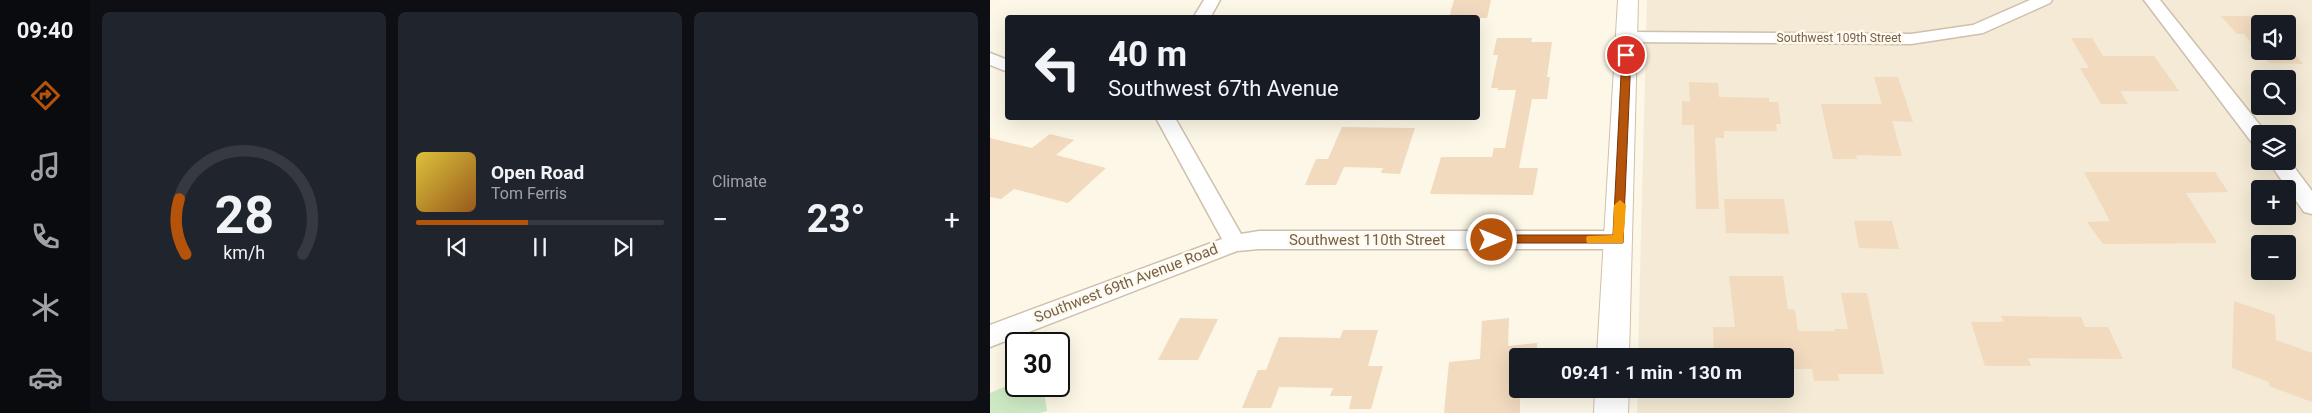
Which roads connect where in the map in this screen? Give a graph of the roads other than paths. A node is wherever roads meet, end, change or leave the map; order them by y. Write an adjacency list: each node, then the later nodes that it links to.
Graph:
1 (1212, 0): 5 (street)
2 (1628, 0): 6 (main road)
3 (2044, 0): 6 (street, Southwest 109th Street)
4 (2152, 0): 10 (street)
5 (1203, 15)
6 (1627, 37): 13 (main road)
7 (990, 58): 8 (street)
8 (1005, 66)
9 (1167, 120): 14 (street)
10 (2251, 127)
11 (2285, 170): 12 (street)
12 (2312, 206)
13 (1619, 240): 14 (street, Southwest 110th Street); 16 (main road)
14 (1235, 242): 15 (street, Southwest 69th Avenue Road)
15 (990, 336)
16 (1614, 348)
17 (1612, 398): 18 (main road)
18 (1611, 413)

